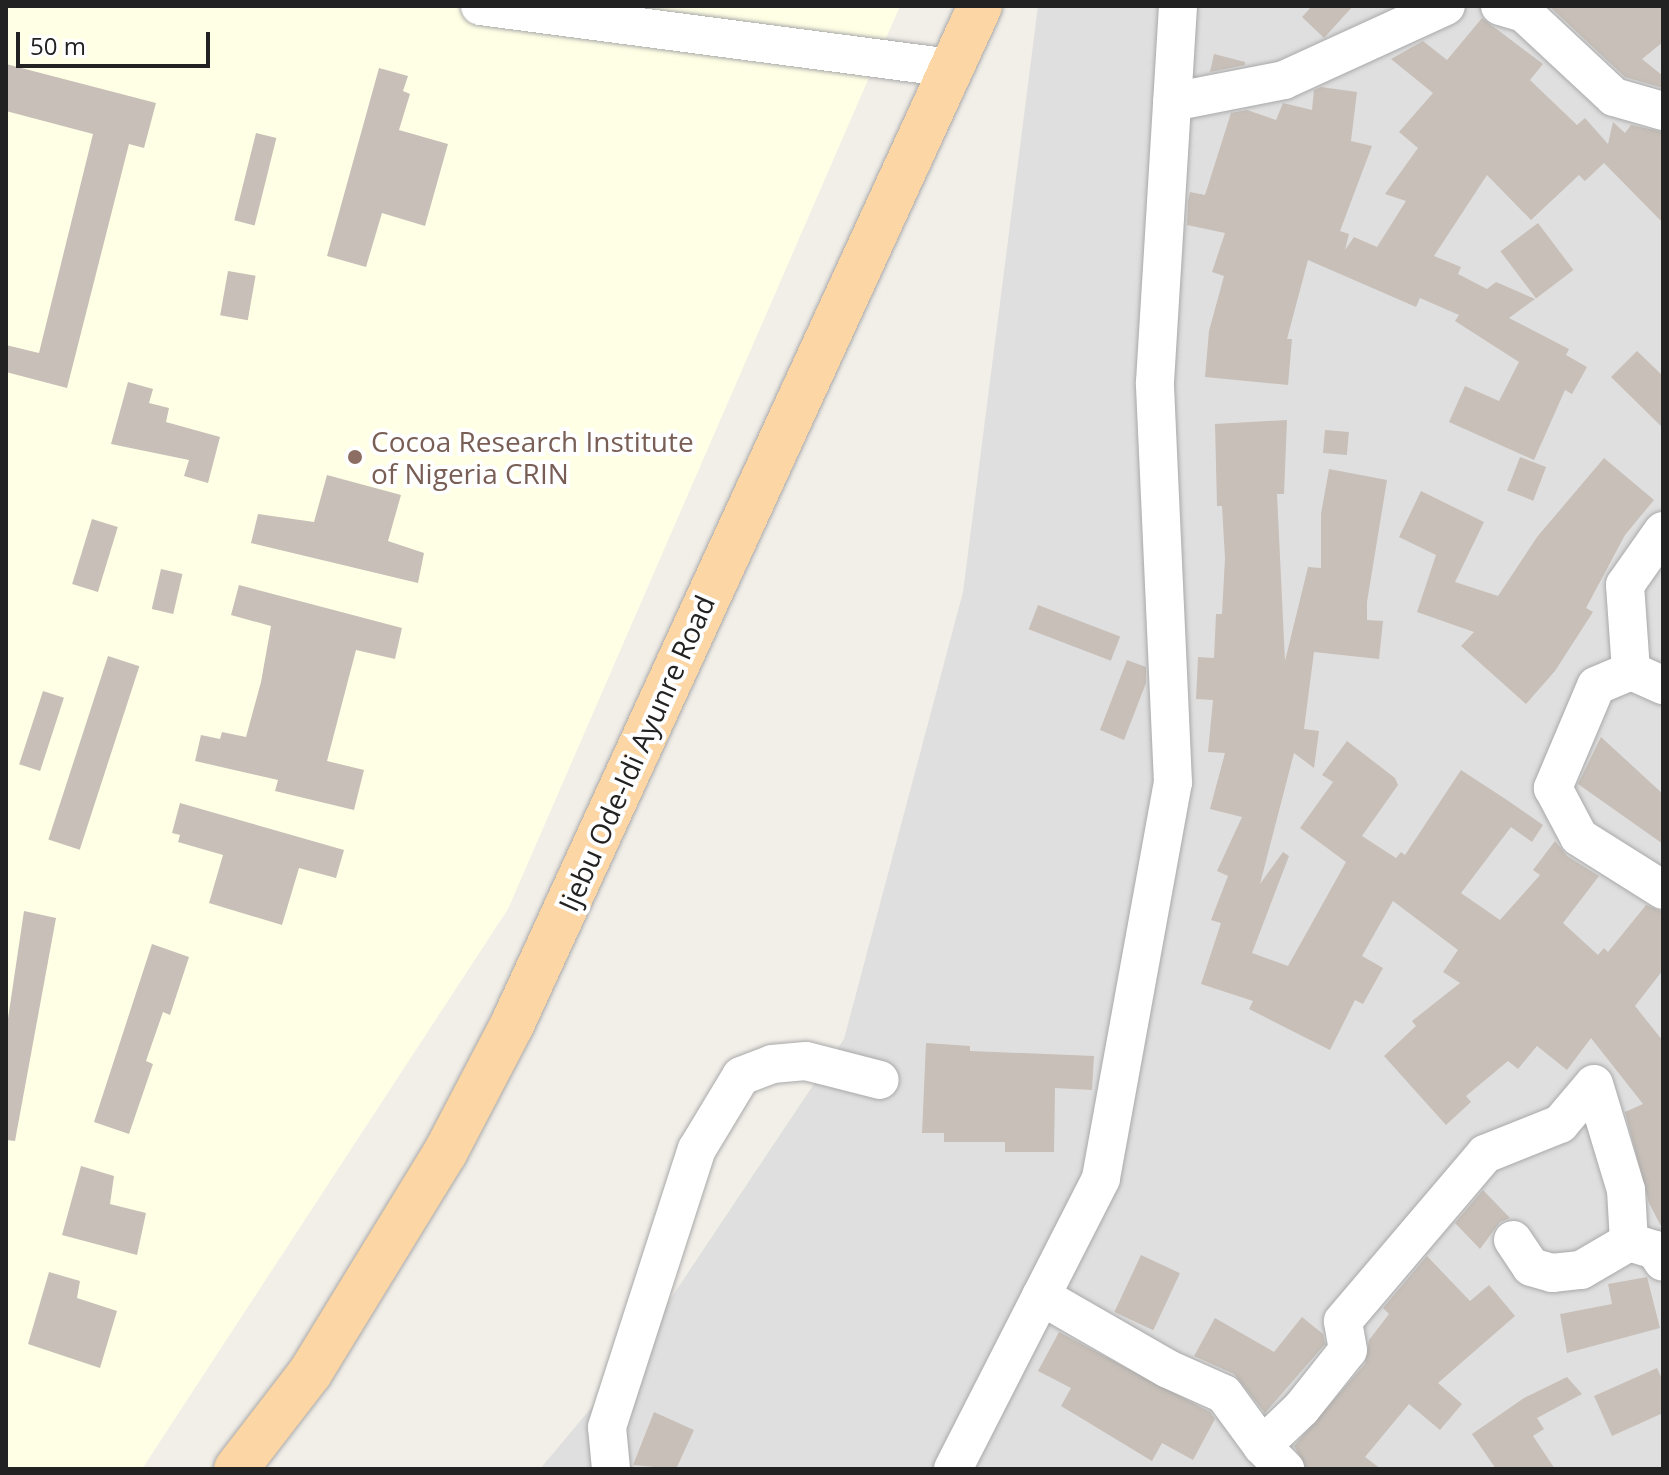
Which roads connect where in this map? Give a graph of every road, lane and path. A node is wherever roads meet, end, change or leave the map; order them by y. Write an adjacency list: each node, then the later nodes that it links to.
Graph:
1 (480, 6): 6 (street)
2 (980, 6): 6 (main road, Ijebu Ode-Idi Ayunre Road)
3 (1178, 6): 7 (street)
4 (1446, 6): 7 (street)
5 (1500, 6): 8 (street)
6 (952, 68): 18 (main road, Ijebu Ode-Idi Ayunre Road)
7 (1172, 102): 16 (street)
8 (1663, 111)
9 (1663, 531): 10 (street)
10 (1647, 678): 11 (street)
11 (1663, 890)
12 (880, 1080): 19 (street)
13 (1513, 1240): 14 (street)
14 (1629, 1242): 15 (street); 17 (street)
15 (1663, 1262)
16 (1041, 1296): 17 (street); 20 (street)
17 (1274, 1458)
18 (236, 1469)
19 (611, 1469)
20 (953, 1469)

